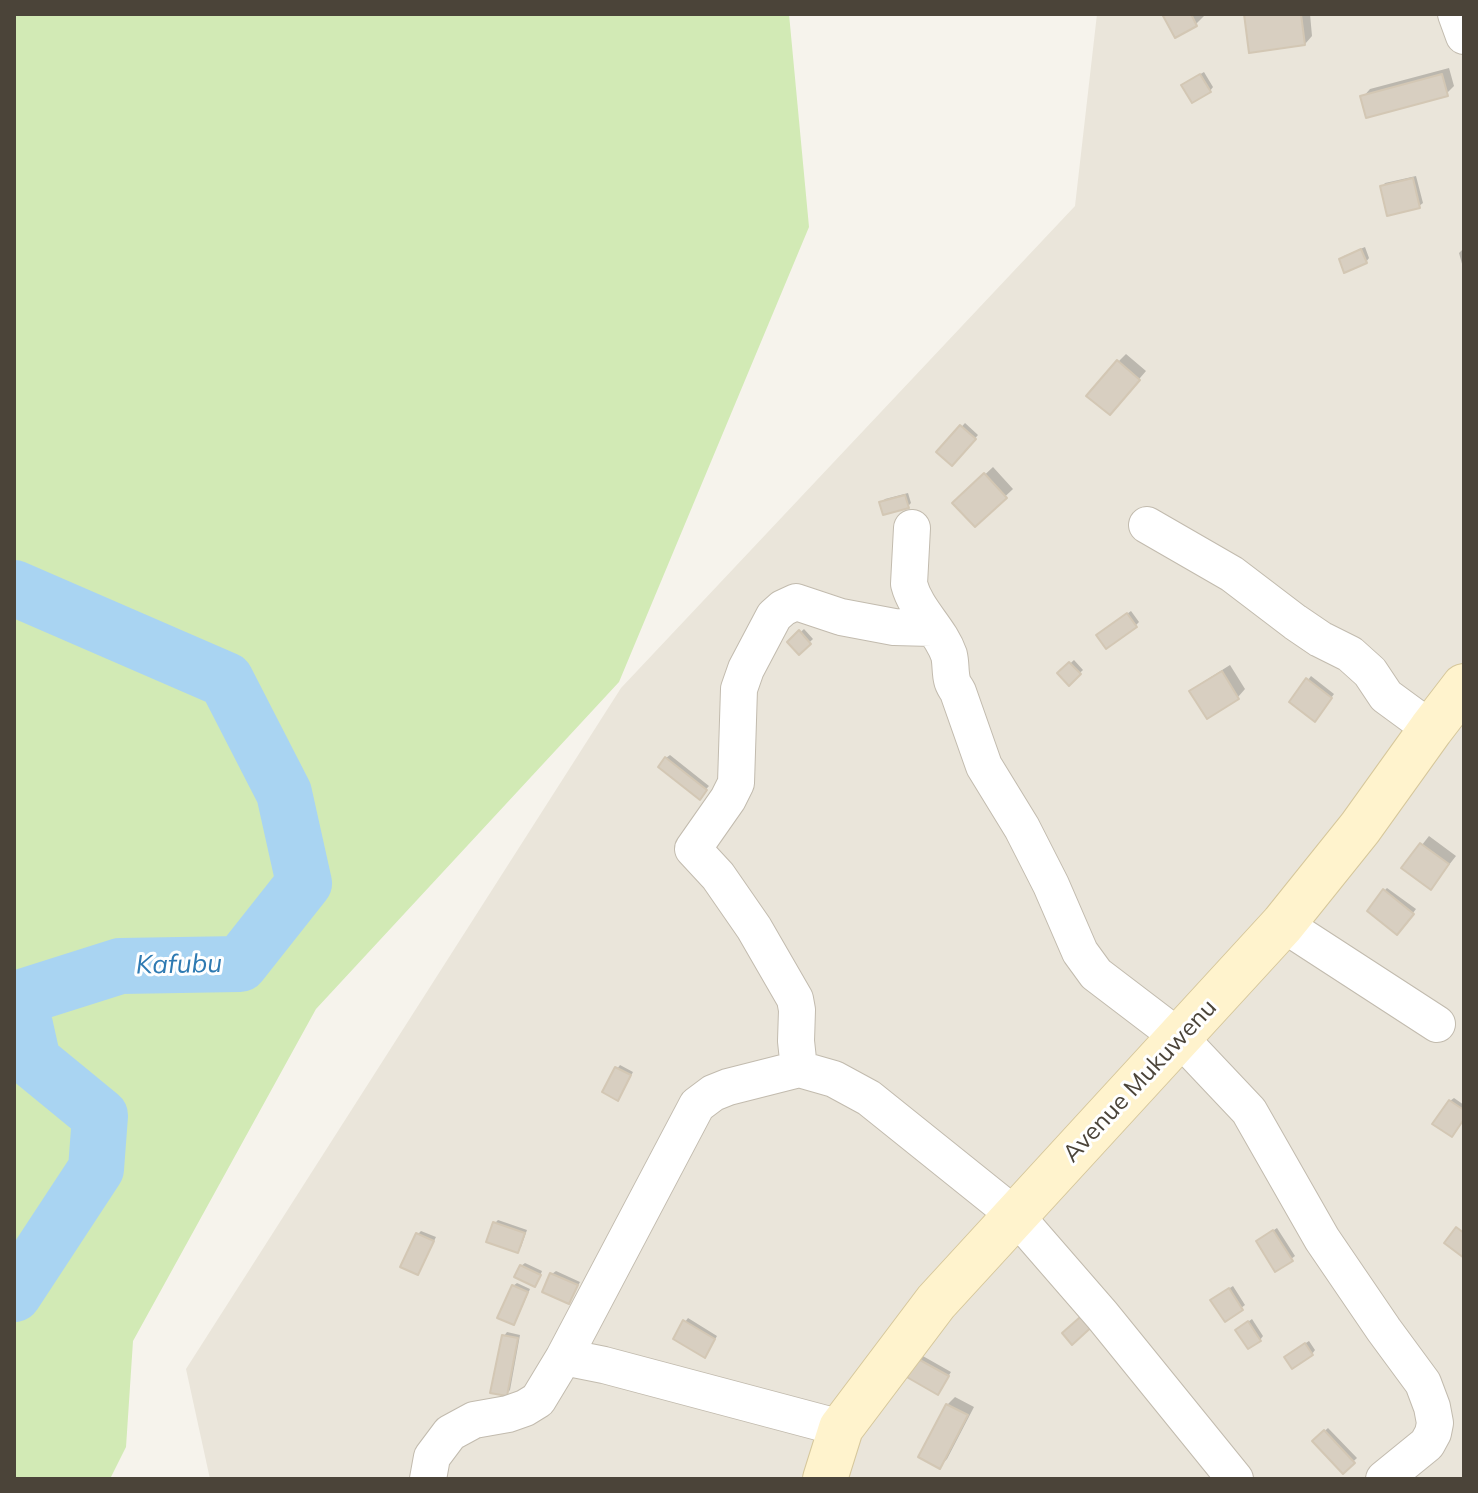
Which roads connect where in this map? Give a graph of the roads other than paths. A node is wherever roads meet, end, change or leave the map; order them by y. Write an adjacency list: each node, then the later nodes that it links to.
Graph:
1 (1456, 14): 2 (street)
2 (1464, 36)
3 (1147, 525): 7 (street)
4 (912, 528): 5 (street)
5 (932, 628): 10 (street); 11 (street)
6 (1464, 686): 7 (street, Avenue Mukuwenu)
7 (1431, 729): 8 (street, Avenue Mukuwenu)
8 (1283, 924): 9 (street); 10 (street, Avenue Mukuwenu)
9 (1437, 1024)
10 (1180, 1038): 12 (street, Avenue Mukuwenu); 18 (street)
11 (799, 1069): 12 (street); 13 (street)
12 (1016, 1216): 14 (street, Avenue Mukuwenu); 17 (street)
13 (564, 1357): 14 (street); 15 (street)
14 (841, 1428): 16 (street, Avenue Mukuwenu)
15 (428, 1479)
16 (825, 1479)
17 (1235, 1479)
18 (1384, 1479)

